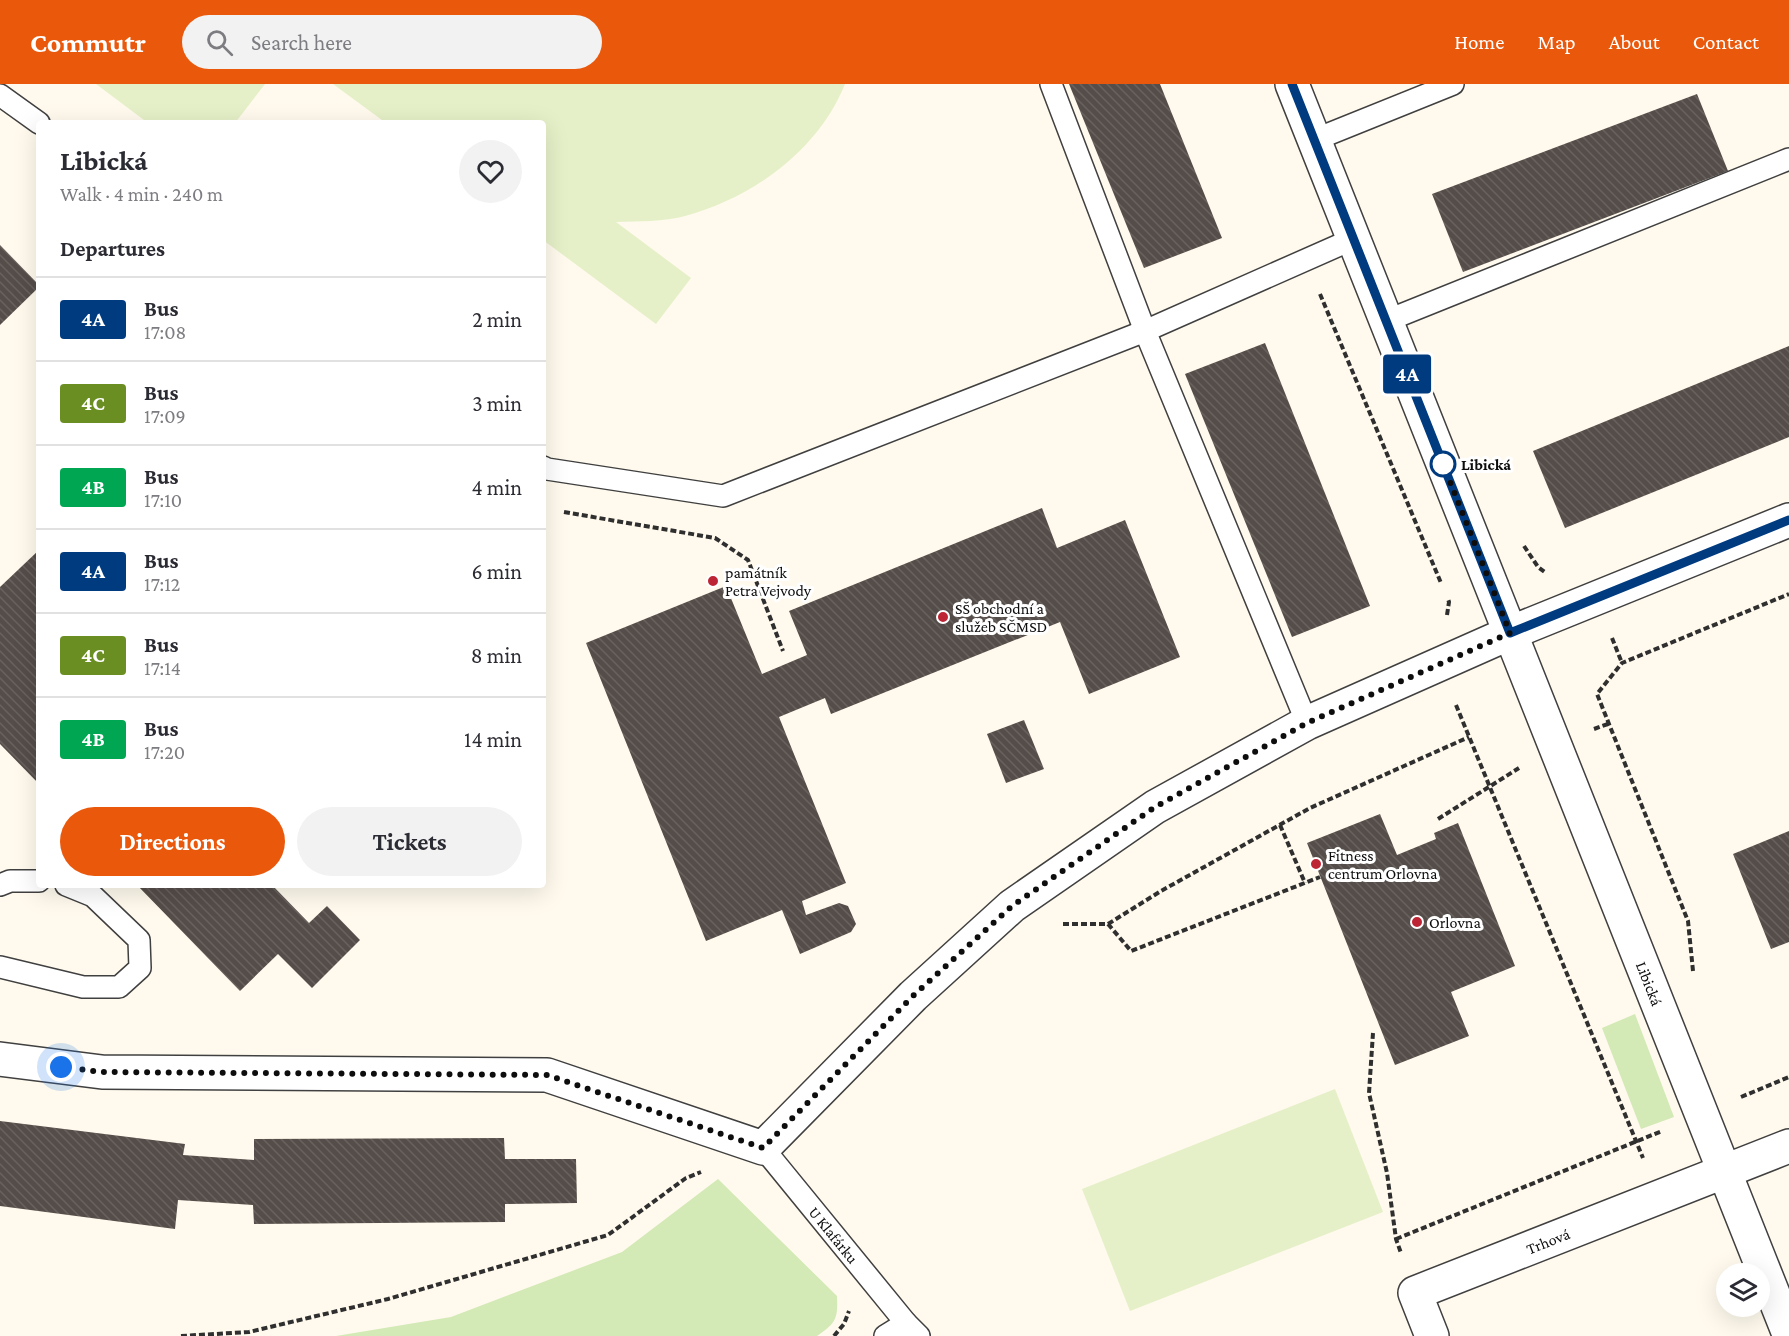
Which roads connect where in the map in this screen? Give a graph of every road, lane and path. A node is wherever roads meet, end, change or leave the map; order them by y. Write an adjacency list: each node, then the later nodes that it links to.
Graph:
1 (1051, 84): 11 (lane)
2 (1292, 84): 6 (street, Libická)
3 (1453, 84): 6 (lane)
4 (0, 94): 5 (lane)
5 (36, 121)
6 (1314, 140): 8 (street, Libická)
7 (1789, 159): 10 (lane)
8 (1353, 238): 9 (lane); 10 (street, Libická)
9 (1305, 260): 11 (lane); 16 (path)
10 (1386, 321): 17 (street, Libická)
11 (1145, 331): 12 (lane); 19 (lane)
12 (546, 468)
13 (558, 511): 18 (path)
14 (1789, 519): 17 (street)
15 (1789, 594): 29 (path)
16 (1446, 620)
17 (1510, 633): 19 (street); 36 (street, Libická)
18 (783, 651)
19 (1307, 723): 35 (street)
20 (1489, 786): 21 (path); 22 (path); 30 (path)
21 (1438, 819)
22 (1280, 825): 25 (path); 25 (path)
23 (1320, 877): 25 (path)
24 (36, 881): 26 (lane)
25 (1305, 884)
26 (0, 885)
27 (73, 888): 28 (lane)
28 (0, 967)
29 (1693, 974)
30 (1373, 1033)
31 (0, 1059): 35 (street)
32 (1789, 1077): 33 (path)
33 (1743, 1096)
34 (1789, 1146): 36 (street)
35 (763, 1148): 37 (lane, U Klafárku); 39 (path)
36 (1724, 1171): 38 (street, Libická); 41 (street, Trhová)
37 (913, 1330): 40 (lane, U Klafárku)
38 (1789, 1334)
39 (181, 1336)
40 (885, 1336)
41 (1432, 1336)

